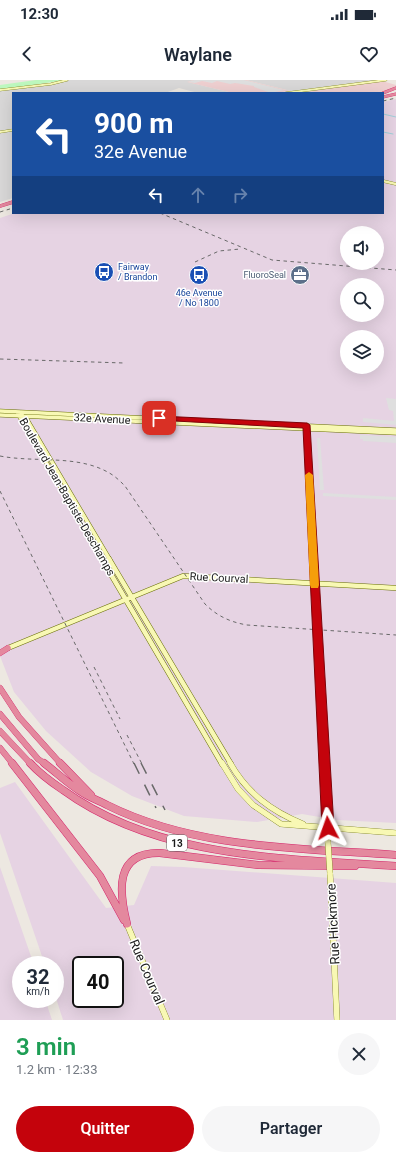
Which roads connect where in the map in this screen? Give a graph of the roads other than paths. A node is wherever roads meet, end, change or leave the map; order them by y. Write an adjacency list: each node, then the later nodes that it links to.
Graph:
1 (67, 80): 3 (street)
2 (385, 80): 5 (street)
3 (0, 90)
4 (396, 91): 6 (highway); 7 (highway)
5 (294, 92)
6 (384, 95)
7 (384, 95)
8 (12, 130): 9 (street)
9 (0, 132)
10 (384, 181): 11 (street)
11 (396, 184)
12 (12, 201): 13 (highway)
13 (0, 205)
14 (0, 411): 15 (street, 32e Avenue)
15 (18, 414): 16 (street, 32e Avenue); 17 (street, 32e Avenue); 18 (street, 32e Avenue); 21 (street, Boulevard Jean-Baptiste-Deschamps)
16 (0, 415)
17 (25, 416): 18 (street, 32e Avenue); 21 (street, Boulevard Jean-Baptiste-Deschamps)
18 (307, 427): 19 (street, 32e Avenue); 20 (street, 32e Avenue); 24 (street, Rue Hickmore)
19 (396, 430)
20 (396, 433)
21 (46, 456): 22 (street, Boulevard Jean-Baptiste-Deschamps); 23 (street, Boulevard Jean-Baptiste-Deschamps)
22 (106, 555): 23 (street); 26 (street, Boulevard Jean-Baptiste-Deschamps)
23 (102, 557): 26 (street, Boulevard Jean-Baptiste-Deschamps)
24 (314, 584): 25 (street, Rue Courval); 26 (street, Rue Courval); 34 (street, Rue Hickmore)
25 (396, 588)
26 (129, 598): 27 (street, Rue Courval); 34 (street, Boulevard Jean-Baptiste-Deschamps)
27 (8, 648): 28 (highway)
28 (0, 651)
29 (0, 688): 33 (highway)
30 (0, 714): 33 (highway, 13)
31 (0, 731): 37 (highway, 13)
32 (0, 748): 38 (highway)
33 (95, 800): 36 (highway, 13)
34 (328, 828): 35 (street, Boulevard Jean-Baptiste-Deschamps); 40 (street, Rue Hickmore, bridge)
35 (396, 833)
36 (396, 855)
37 (393, 866): 38 (highway)
38 (127, 924): 39 (street, Rue Courval)
39 (167, 1020)
40 (337, 1020)

